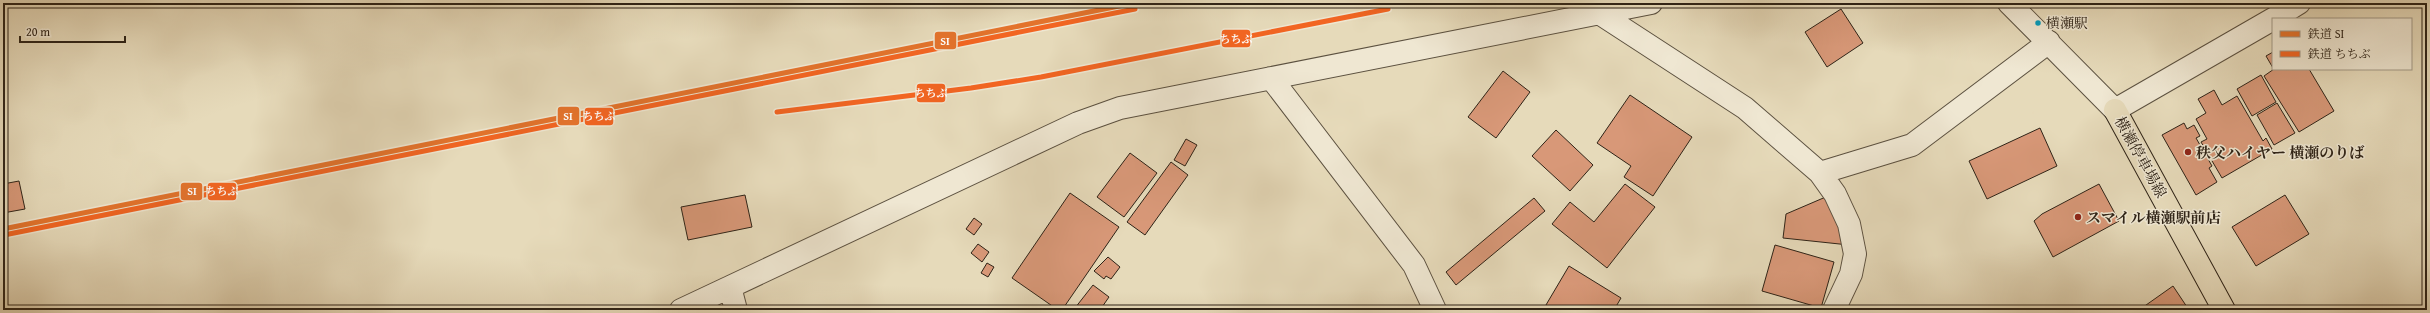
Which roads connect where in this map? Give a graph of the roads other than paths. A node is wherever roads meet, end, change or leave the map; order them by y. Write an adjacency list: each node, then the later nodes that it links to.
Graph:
1 (1651, 3): 4 (street)
2 (2009, 3): 7 (street)
3 (2299, 3): 5 (street)
4 (1599, 13): 8 (street); 10 (street)
5 (2275, 18)
6 (2272, 20): 9 (street)
7 (2049, 42): 9 (street); 10 (street)
8 (1271, 78): 11 (street); 15 (street)
9 (2115, 110): 17 (main road, 横瀬停車場線)
10 (1820, 173): 16 (street)
11 (730, 286): 12 (street); 13 (street); 14 (street)
12 (680, 310)
13 (727, 310)
14 (736, 310)
15 (1435, 310)
16 (1834, 310)
17 (2224, 310)

